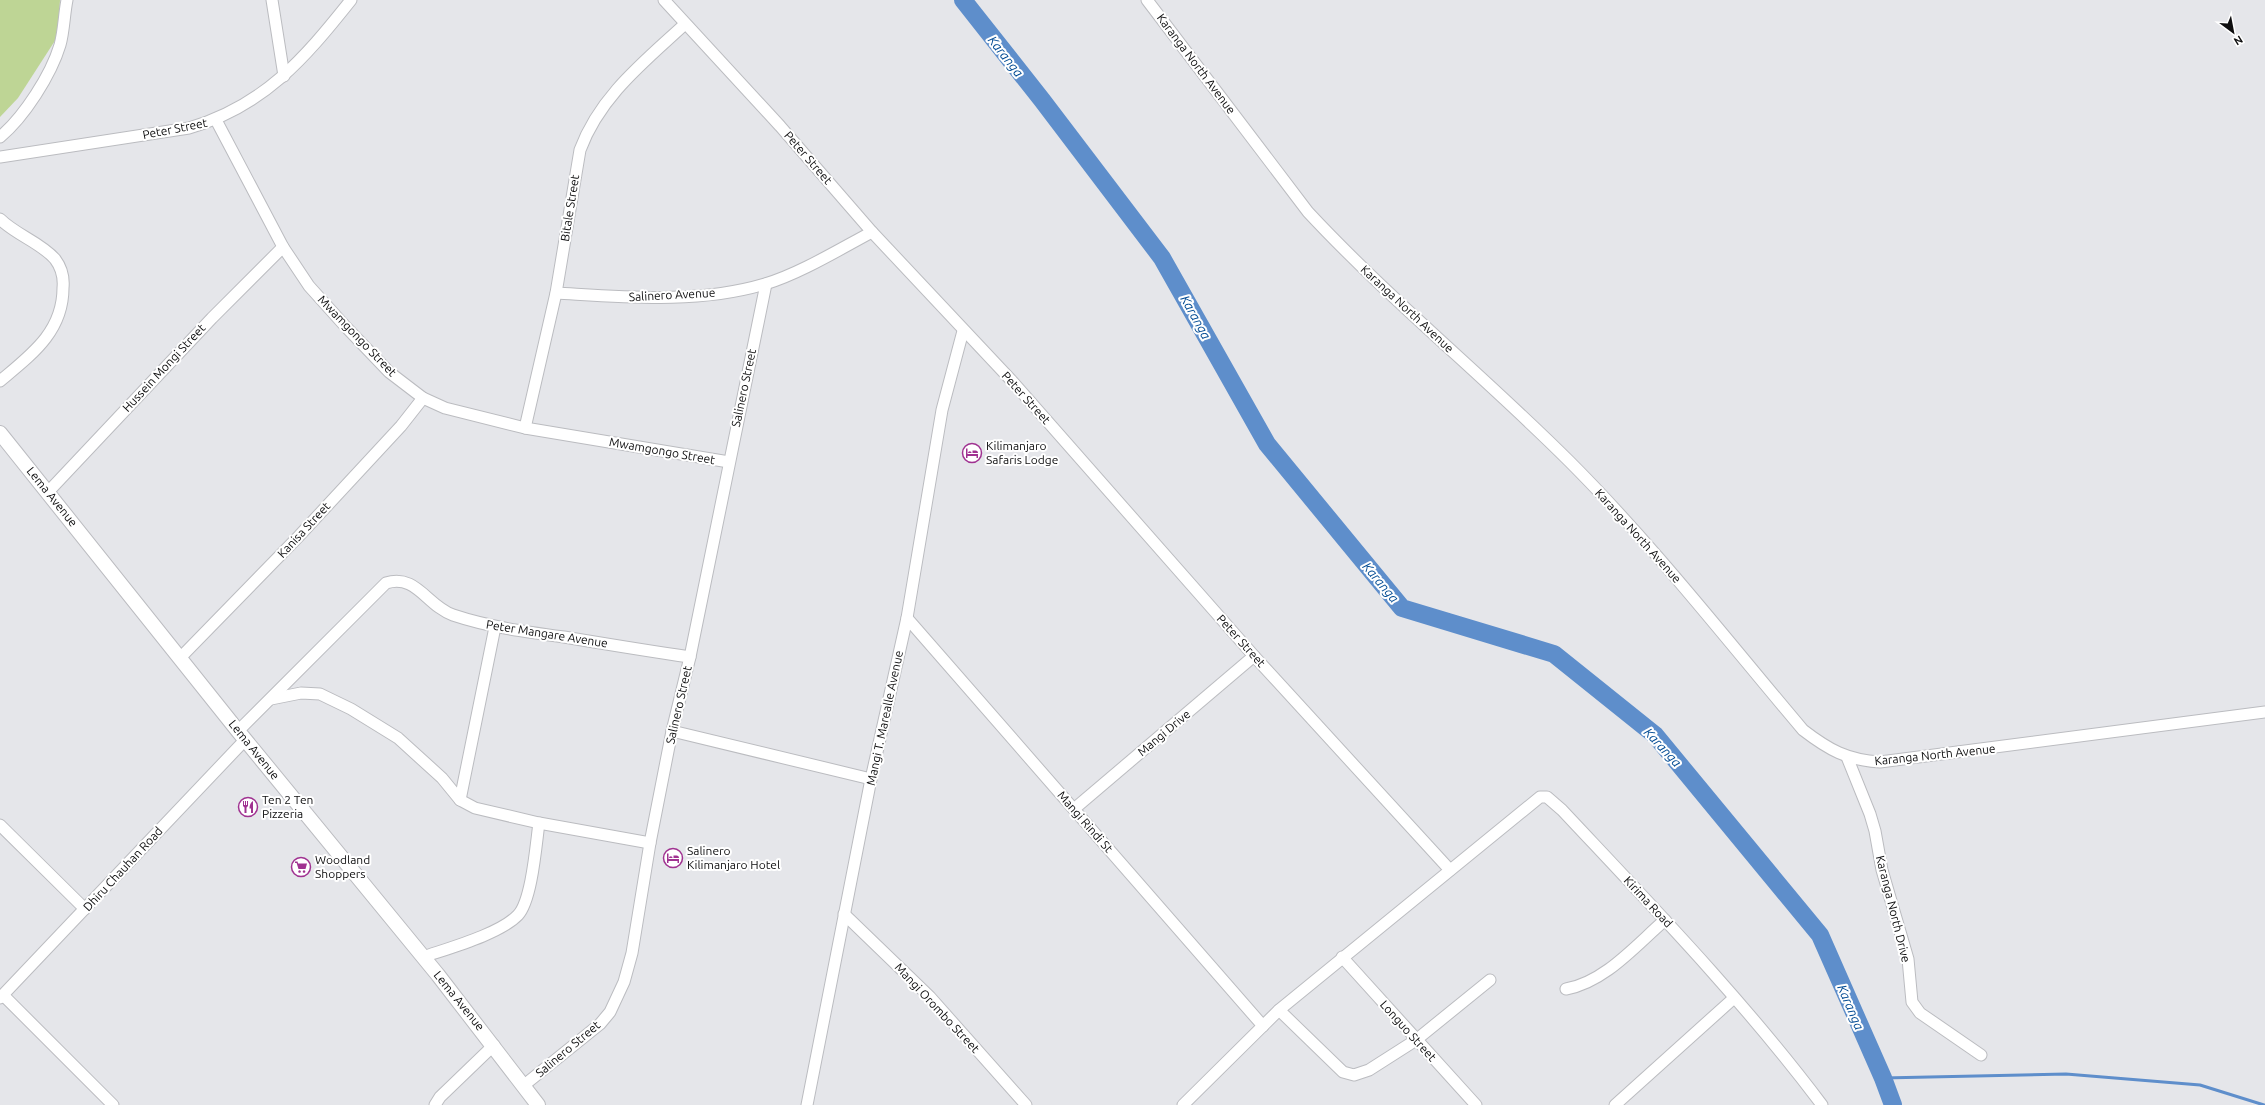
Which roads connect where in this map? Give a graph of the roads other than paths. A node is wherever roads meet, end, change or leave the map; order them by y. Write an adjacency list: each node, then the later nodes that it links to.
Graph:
1 (67, 0): 9 (street)
2 (272, 0): 7 (street)
3 (351, 0): 7 (street, Peter Street)
4 (664, 0): 6 (street, Peter Street)
5 (1147, 0): 32 (street, Karanga North Avenue)
6 (685, 24): 12 (street, Peter Street); 15 (street, Bitale Street)
7 (284, 76): 8 (street, Peter Street)
8 (216, 120): 10 (street, Peter Street); 13 (street, Mwamgongo Street)
9 (0, 137)
10 (0, 157)
11 (0, 219): 17 (street)
12 (872, 232): 14 (street, Salinero Avenue); 16 (street, Peter Street)
13 (283, 247): 18 (street, Mwamgongo Street); 22 (street, Hussein Mongi Street)
14 (766, 284): 15 (street, Salinero Avenue); 21 (street, Salinero Street)
15 (556, 293): 19 (street, Bitale Street)
16 (963, 331): 23 (street, Mangi T. Marealle Avenue); 25 (street, Peter Street)
17 (0, 381)
18 (424, 398): 19 (street, Mwamgongo Street); 27 (street, Kanisa Street)
19 (525, 428): 21 (street, Mwamgongo Street)
20 (0, 433): 22 (main road, Lema Avenue)
21 (729, 462): 26 (street, Salinero Street)
22 (48, 492): 27 (main road, Lema Avenue)
23 (907, 618): 33 (street, Mangi T. Marealle Avenue); 35 (street, Mangi Rindi St)
24 (495, 627): 26 (street, Peter Mangare Avenue); 28 (street, Peter Mangare Avenue); 34 (street)
25 (1254, 656): 35 (street, Mangi Drive); 39 (street, Peter Street)
26 (690, 657): 30 (street, Salinero Street)
27 (180, 658): 31 (main road, Lema Avenue)
28 (271, 699): 31 (street, Peter Mangare Avenue); 34 (street)
29 (2265, 712): 32 (street, Karanga North Avenue)
30 (672, 731): 33 (street); 38 (street, Salinero Street)
31 (242, 735): 40 (street, Dhiru Chauhan Road); 43 (main road, Lema Avenue)
32 (1847, 757): 53 (street, Karanga North Drive)
33 (871, 779): 41 (street, Mangi T. Marealle Avenue)
34 (460, 800): 36 (street)
35 (1074, 809): 50 (street, Mangi Rindi St)
36 (539, 823): 38 (street); 43 (street)
37 (0, 825): 40 (street)
38 (650, 843): 54 (street, Salinero Street)
39 (1450, 870): 42 (street, Kirima Road); 44 (street)
40 (85, 909): 47 (street, Dhiru Chauhan Road)
41 (844, 914): 58 (street, Mangi T. Marealle Avenue); 59 (street, Mangi Orombo Street)
42 (1666, 920): 46 (street); 48 (street, Kirima Road)
43 (423, 957): 52 (main road, Lema Avenue)
44 (1342, 957): 49 (street); 51 (street, Longuo Street)
45 (1490, 980): 51 (street)
46 (1566, 989)
47 (1, 996): 55 (street)
48 (1734, 998): 62 (street); 63 (street, Kirima Road)
49 (1278, 1010): 50 (street); 51 (street)
50 (1263, 1026): 60 (street)
51 (1416, 1040): 61 (street, Longuo Street)
52 (494, 1045): 54 (main road, Lema Avenue); 56 (street)
53 (1981, 1055)
54 (523, 1086): 57 (main road, Lema Avenue)
55 (113, 1105)
56 (435, 1105)
57 (538, 1105)
58 (806, 1105)
59 (1026, 1105)
60 (1183, 1105)
61 (1476, 1105)
62 (1615, 1105)
63 (1822, 1105)

